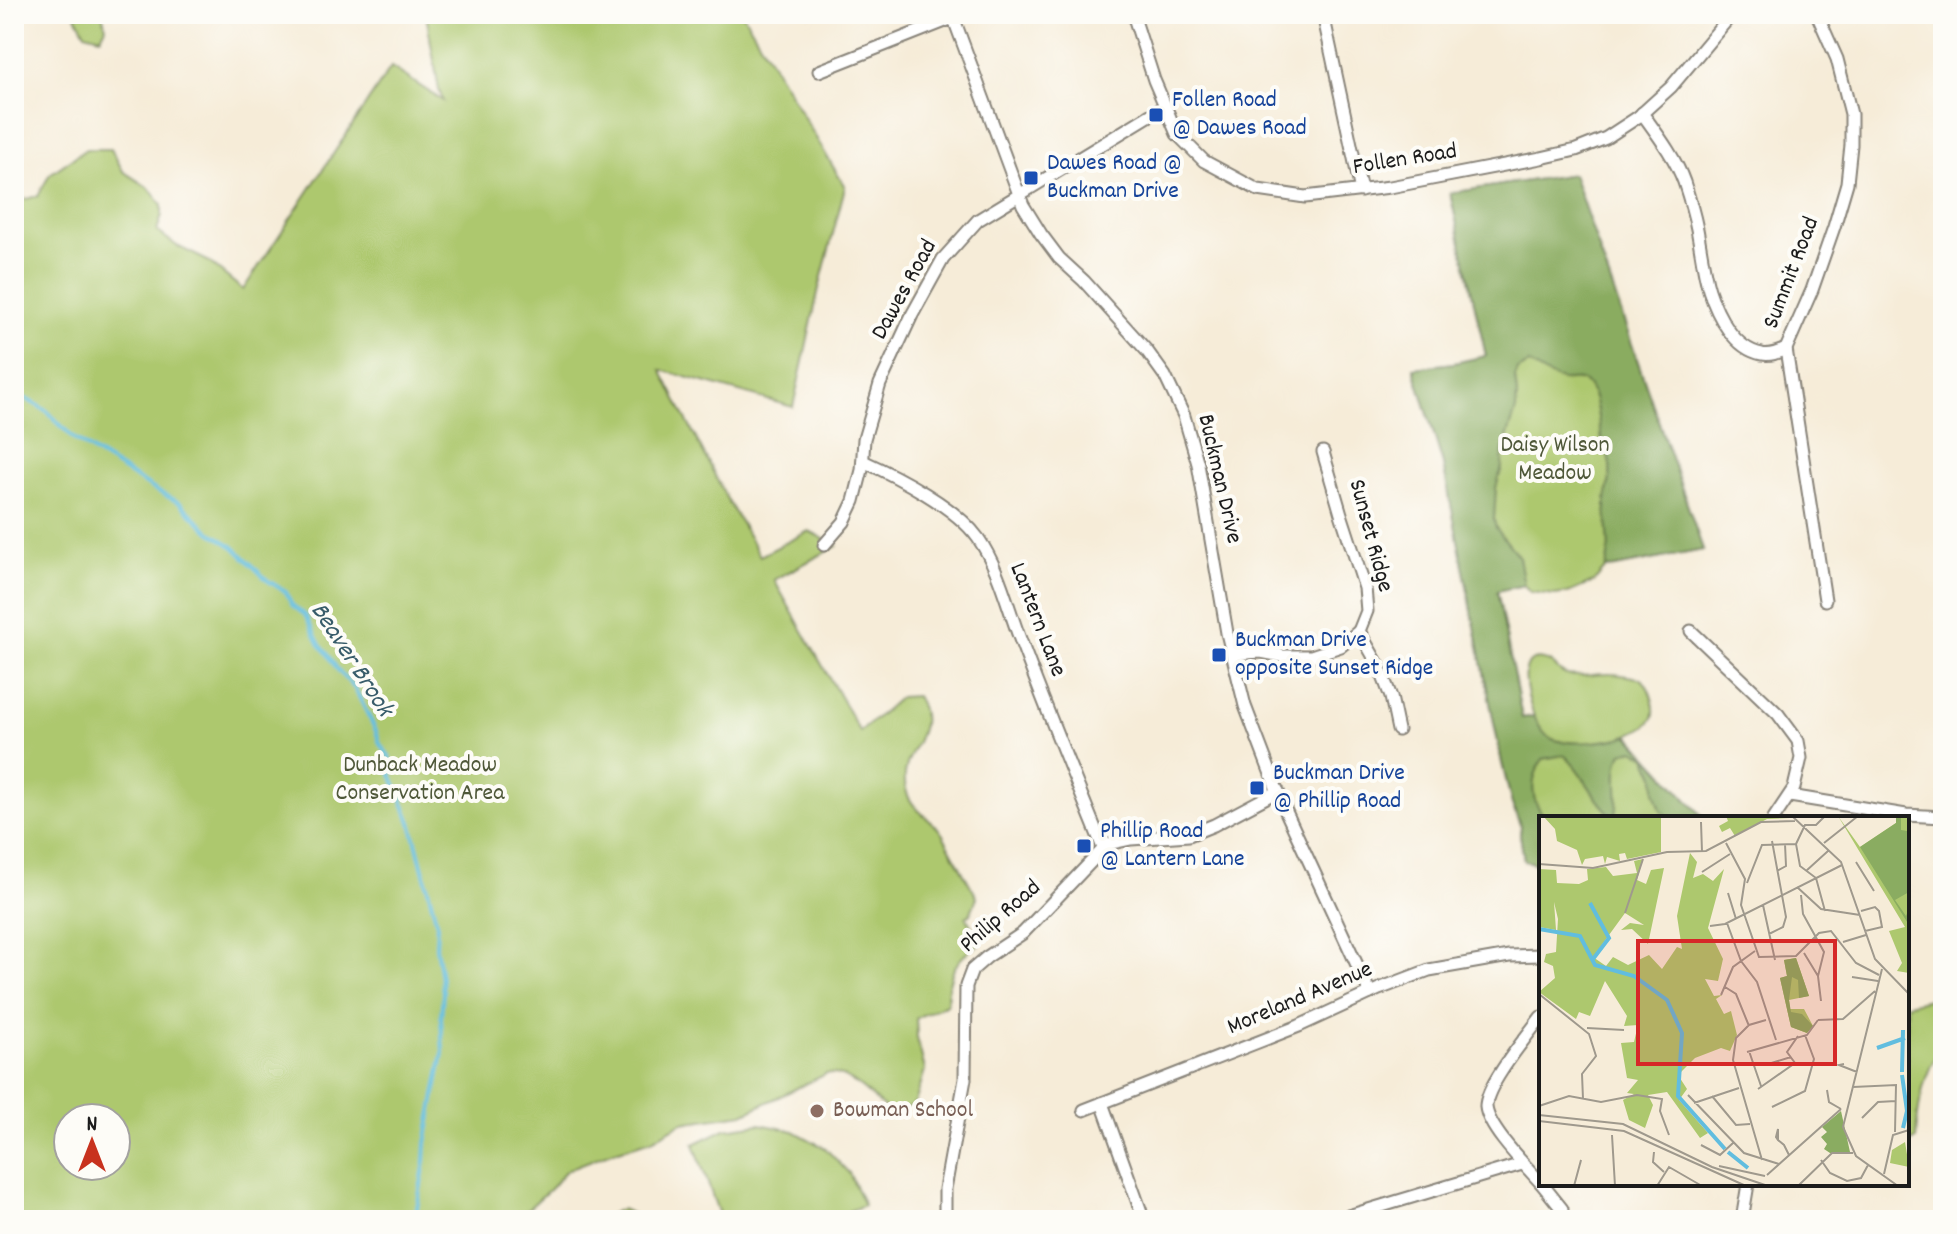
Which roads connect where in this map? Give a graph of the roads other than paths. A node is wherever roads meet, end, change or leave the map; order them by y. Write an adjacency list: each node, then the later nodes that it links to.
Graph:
1 (1133, 14): 7 (street, Follen Road)
2 (1323, 14): 9 (street)
3 (1732, 14): 8 (street, Follen Road)
4 (1817, 14): 11 (street, Summit Road)
5 (953, 16): 6 (street); 10 (street, Buckman Drive)
6 (819, 71)
7 (1165, 106): 9 (street, Follen Road); 10 (street, Dawes Road)
8 (1642, 113): 9 (street, Follen Road); 11 (street)
9 (1361, 191)
10 (1019, 195): 13 (street, Dawes Road); 18 (street, Buckman Drive)
11 (1786, 349): 15 (street, Summit Road)
12 (1323, 452): 16 (street, Sunset Ridge)
13 (863, 461): 14 (street, Dawes Road); 24 (street, Lantern Lane)
14 (824, 545)
15 (1825, 600)
16 (1359, 631): 18 (street); 19 (street)
17 (1691, 631): 21 (street)
18 (1232, 654): 20 (street, Buckman Drive)
19 (1398, 730)
20 (1278, 791): 24 (street); 26 (street, Buckman Drive)
21 (1790, 796): 22 (street); 23 (street)
22 (1775, 816)
23 (1943, 817)
24 (1103, 848): 34 (street, Philip Road)
25 (1539, 955): 26 (street, Moreland Avenue)
26 (1370, 993): 28 (street, Moreland Avenue)
27 (1539, 1020): 30 (street)
28 (1102, 1103): 29 (street, Moreland Avenue); 35 (street)
29 (1084, 1110)
30 (1522, 1164): 31 (street); 36 (street)
31 (1539, 1182)
32 (1543, 1186): 37 (street)
33 (1748, 1186): 38 (street)
34 (945, 1220)
35 (1144, 1220)
36 (1335, 1220)
37 (1561, 1220)
38 (1742, 1220)

